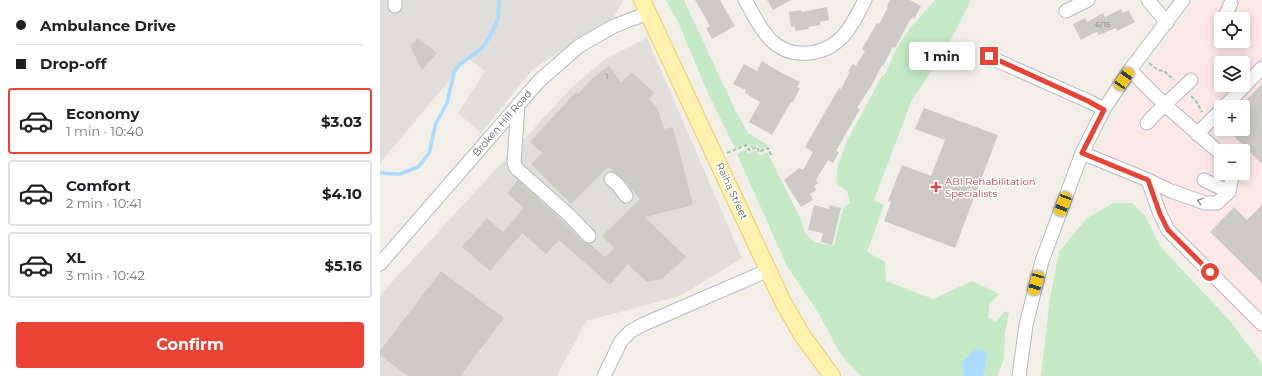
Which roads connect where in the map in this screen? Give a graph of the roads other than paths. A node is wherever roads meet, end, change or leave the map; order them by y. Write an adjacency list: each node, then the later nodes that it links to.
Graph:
1 (745, 0): 2 (street)
2 (865, 0)
3 (1088, 0): 8 (street)
4 (1148, 0): 10 (street)
5 (1184, 0): 10 (street)
6 (1231, 3): 9 (street)
7 (645, 7): 16 (street, Broken Hill Road); 32 (main road, Raiha Street)
8 (1066, 11)
9 (1227, 12)
10 (1167, 23): 13 (street)
11 (989, 56): 18 (street)
12 (1262, 68): 15 (street)
13 (1130, 70): 17 (street); 18 (street)
14 (1189, 86): 17 (street)
15 (1228, 100)
16 (518, 105): 30 (street); 31 (street, Broken Hill Road)
17 (1165, 105): 20 (street); 21 (street)
18 (1104, 110): 23 (street)
19 (1214, 116): 21 (street)
20 (1147, 123)
21 (1197, 134): 22 (street)
22 (1214, 147)
23 (1082, 153): 25 (street); 36 (street)
24 (611, 179): 29 (street)
25 (1148, 180): 28 (street, one-way to 25); 33 (street)
26 (1204, 180): 28 (street)
27 (1232, 180): 28 (street)
28 (1229, 192)
29 (626, 196)
30 (588, 236)
31 (380, 264)
32 (769, 270): 34 (street); 35 (main road, Raiha Street)
33 (1262, 324)
34 (604, 376)
35 (832, 376)
36 (1019, 376)

